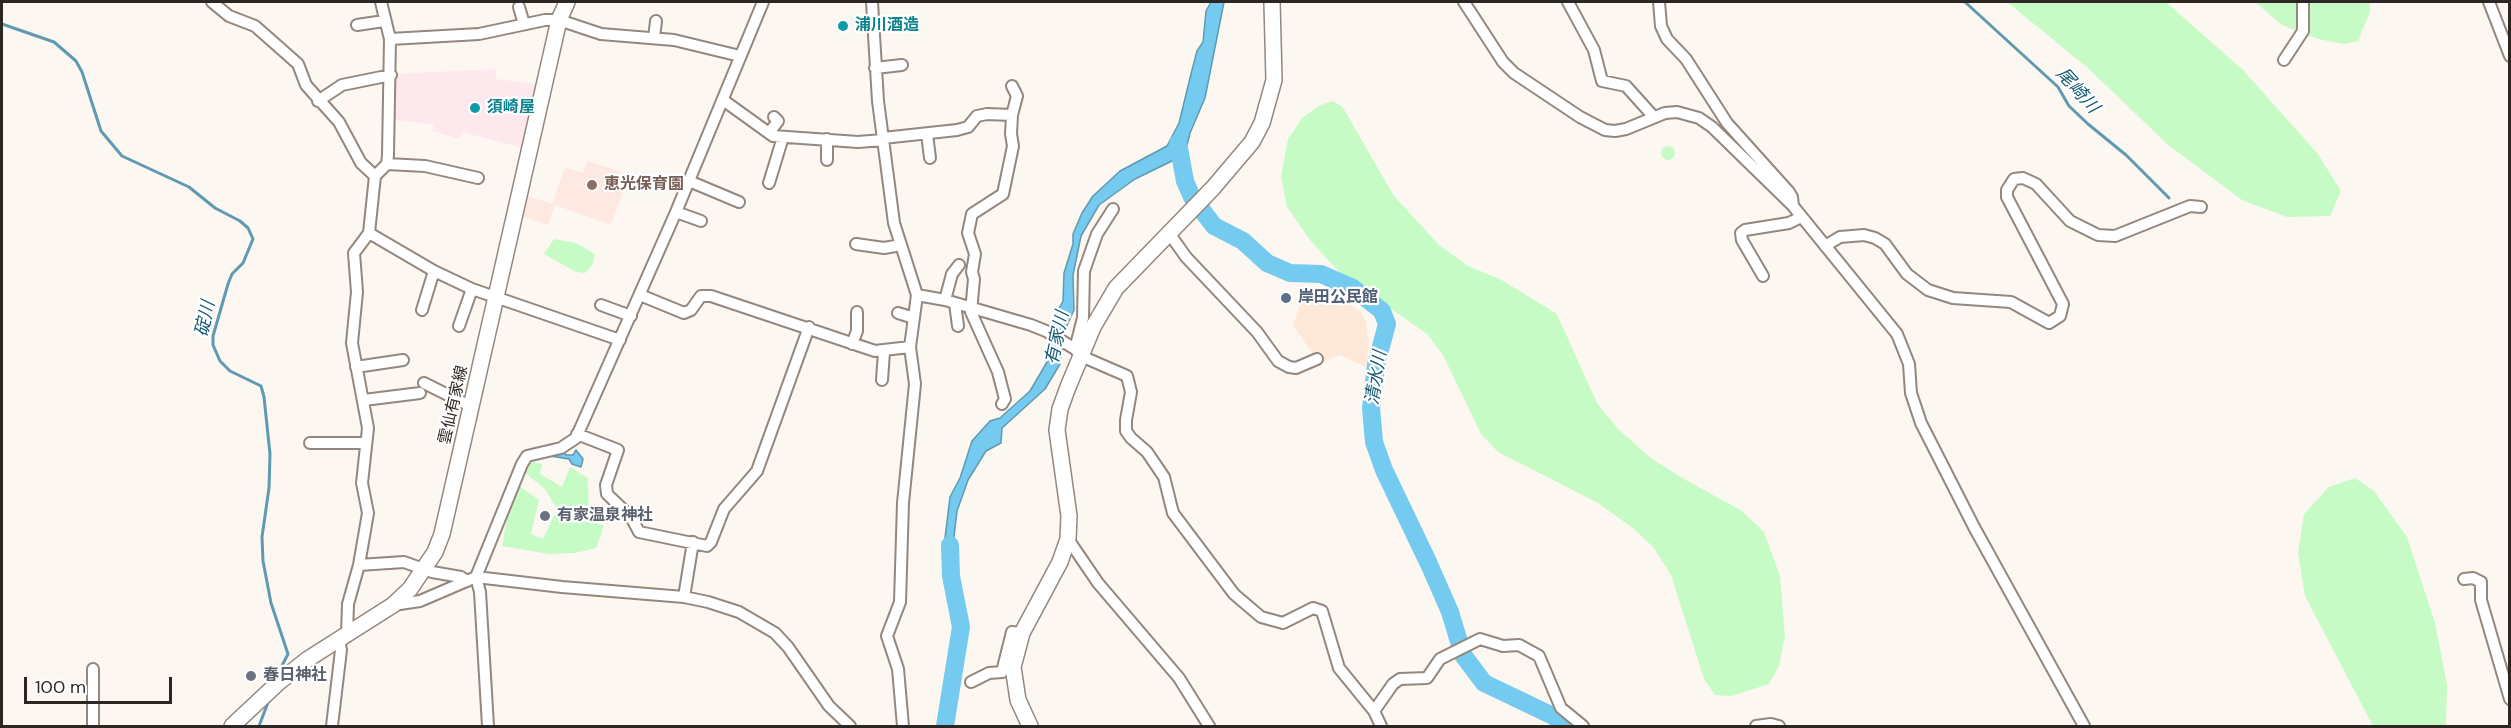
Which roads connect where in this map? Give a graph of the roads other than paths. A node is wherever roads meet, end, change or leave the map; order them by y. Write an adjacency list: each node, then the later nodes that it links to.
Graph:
1 (212, 2): 28 (street)
2 (381, 2): 14 (street)
3 (567, 2): 13 (main road, 雲仙有家線)
4 (763, 2): 20 (street)
5 (872, 2): 24 (street)
6 (1272, 2): 52 (main road)
7 (1464, 2): 30 (street)
8 (1568, 2): 30 (street)
9 (1659, 2): 45 (street)
10 (2303, 2): 22 (street)
11 (2489, 2): 21 (street)
12 (519, 7): 16 (street)
13 (560, 20): 16 (street); 18 (street); 64 (main road, 雲仙有家線)
14 (384, 21): 17 (street); 19 (street)
15 (656, 21): 18 (street)
16 (524, 24): 19 (street)
17 (357, 25)
18 (654, 38): 20 (street)
19 (390, 39): 25 (street)
20 (740, 56): 27 (street)
21 (2510, 56)
22 (2284, 60)
23 (902, 65): 24 (street)
24 (874, 68): 36 (street)
25 (391, 75): 28 (street); 39 (street)
26 (1012, 86): 29 (street)
27 (723, 100): 32 (street); 42 (street)
28 (318, 101): 40 (street)
29 (1012, 115): 33 (street); 67 (street)
30 (1653, 116): 45 (street)
31 (774, 117): 32 (street)
32 (769, 133): 34 (street)
33 (927, 134): 36 (street); 37 (street)
34 (783, 137): 35 (street); 43 (street)
35 (827, 139): 36 (street); 38 (street)
36 (883, 139): 54 (street)
37 (930, 158)
38 (828, 160)
39 (387, 164): 40 (street); 41 (street)
40 (375, 176): 51 (street)
41 (478, 178)
42 (689, 181): 44 (street); 48 (street)
43 (769, 183)
44 (739, 202)
45 (1793, 206): 49 (street)
46 (2201, 207): 55 (street)
47 (1113, 209): 79 (street)
48 (676, 212): 50 (street); 62 (street)
49 (1801, 217): 55 (street); 59 (street)
50 (701, 221)
51 (369, 233): 58 (street); 84 (street)
52 (1169, 233): 79 (main road); 82 (street)
53 (856, 244): 54 (street)
54 (901, 245): 56 (street)
55 (1825, 246): 118 (street)
56 (905, 258): 60 (street); 63 (street)
57 (959, 264): 65 (street)
58 (434, 271): 61 (street); 68 (street)
59 (1763, 276)
60 (904, 277)
61 (472, 289): 64 (street); 73 (street)
62 (640, 295): 71 (street); 75 (street)
63 (917, 295): 65 (street); 72 (street)
64 (496, 297): 76 (street); 88 (main road, 雲仙有家線)
65 (950, 302): 67 (street); 74 (street)
66 (601, 305): 71 (street)
67 (971, 308): 79 (street); 87 (street)
68 (422, 310)
69 (857, 312): 77 (street)
70 (898, 313): 72 (street)
71 (631, 316): 76 (street)
72 (914, 318): 78 (street)
73 (459, 326)
74 (958, 326)
75 (809, 327): 77 (street); 93 (street)
76 (620, 340): 89 (street)
77 (849, 343): 80 (street); 81 (street)
78 (910, 347): 80 (street); 111 (street)
79 (1076, 351): 92 (main road); 105 (street)
80 (884, 352): 85 (street)
81 (841, 354)
82 (1317, 359)
83 (403, 360): 84 (street)
84 (356, 366): 86 (street)
85 (882, 380)
86 (364, 400): 88 (street); 91 (street)
87 (1002, 405)
88 (472, 407): 95 (main road, 雲仙有家線)
89 (577, 434): 93 (street); 96 (street)
90 (310, 443): 91 (street)
91 (366, 443): 94 (street)
92 (1068, 539): 100 (main road); 113 (street)
93 (693, 542): 98 (street)
94 (359, 565): 95 (street); 101 (street)
95 (425, 569): 96 (street); 99 (main road, 雲仙有家線)
96 (472, 579): 98 (street); 99 (street); 109 (street)
97 (2464, 579): 104 (street)
98 (684, 597): 110 (street)
99 (393, 605): 101 (main road, 雲仙有家線)
100 (1022, 633): 103 (street); 112 (main road)
101 (343, 638): 107 (main road, 雲仙有家線); 108 (street)
102 (93, 669): 106 (street)
103 (971, 682)
104 (2510, 699)
105 (1374, 711): 114 (street); 115 (street)
106 (93, 726)
107 (232, 726)
108 (332, 726)
109 (488, 726)
110 (850, 726)
111 (903, 726)
112 (1030, 726)
113 (1209, 726)
114 (1381, 726)
115 (1583, 726)
116 (1756, 726): 117 (street)
117 (1779, 726)
118 (2084, 726)

